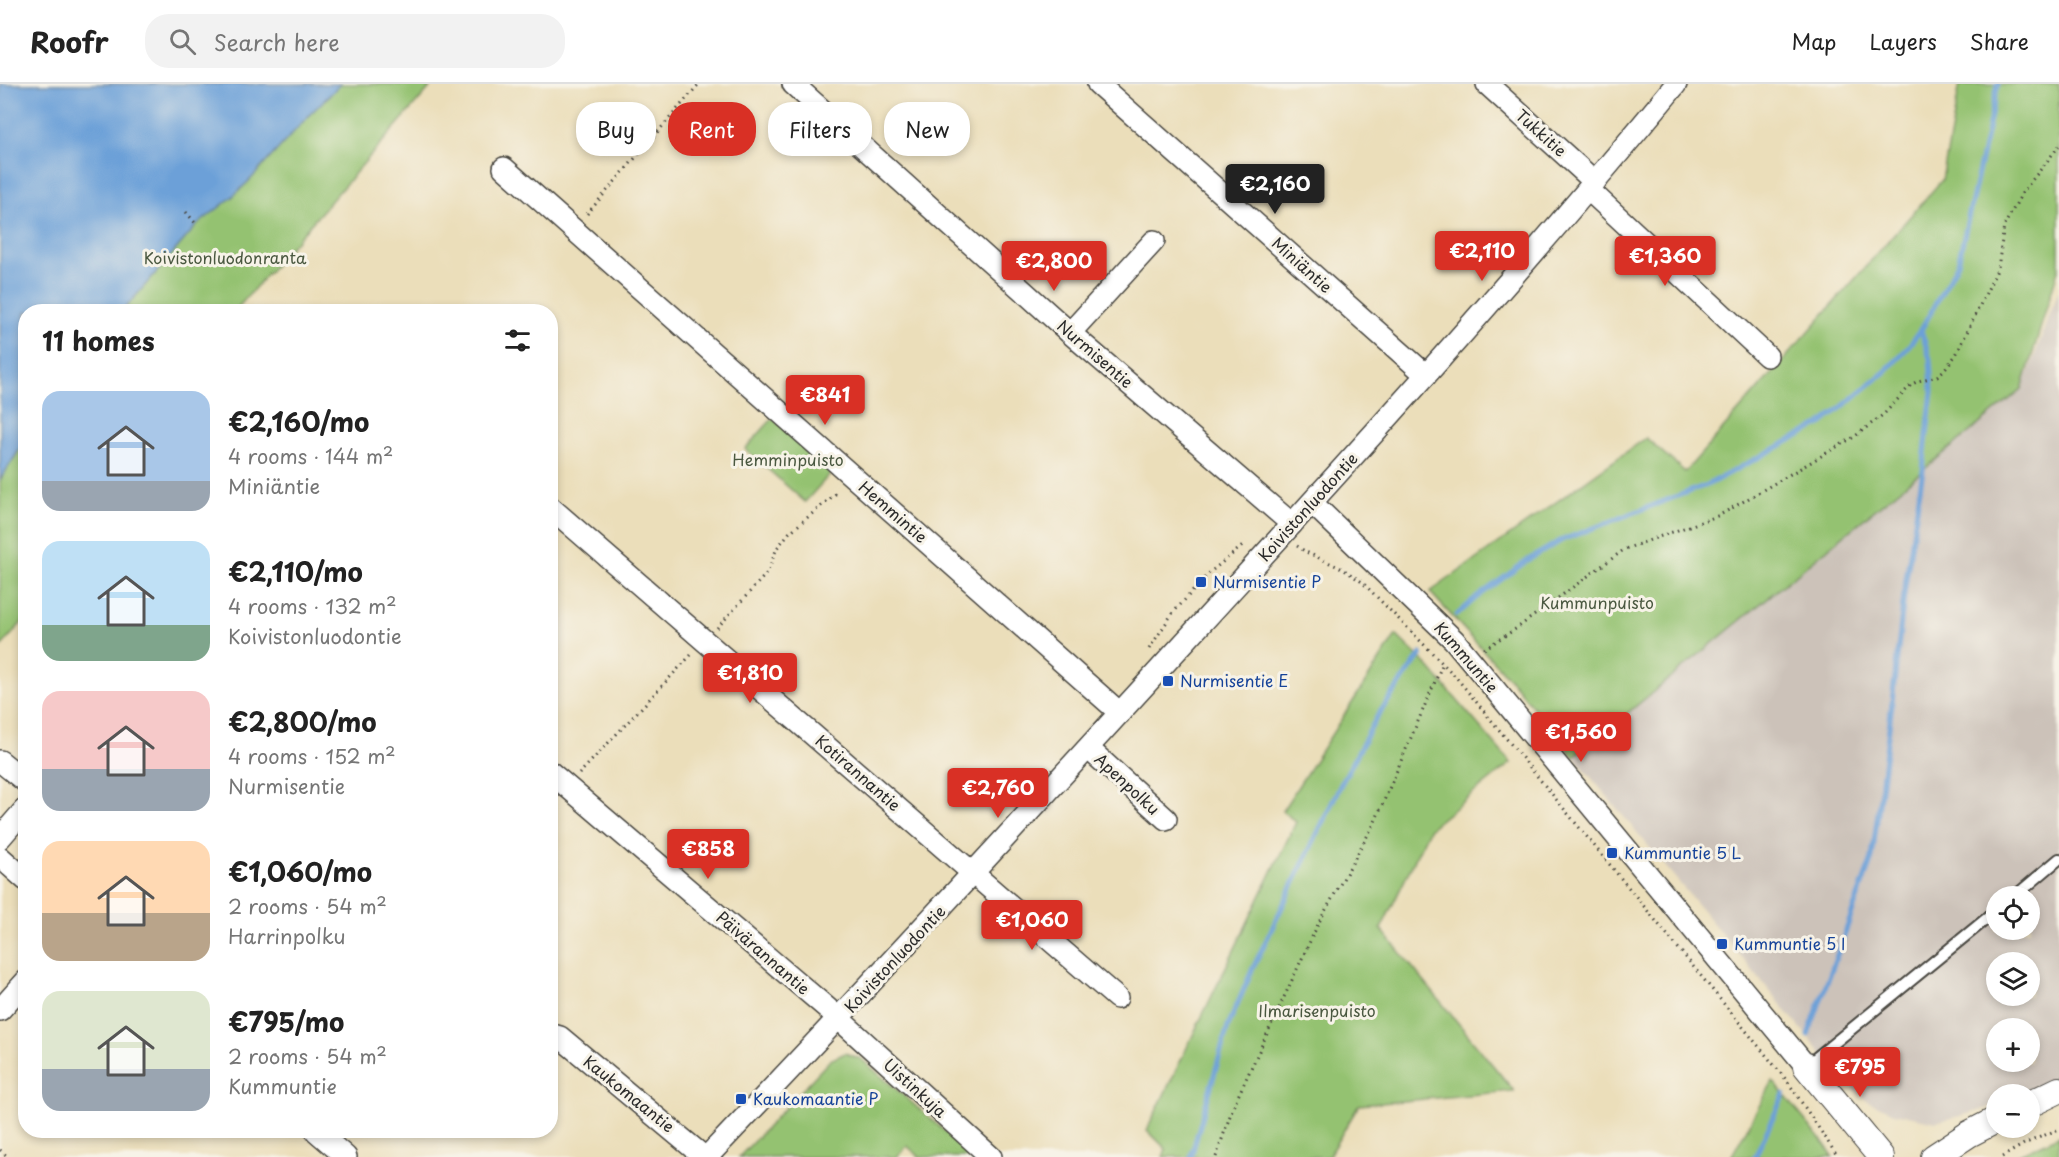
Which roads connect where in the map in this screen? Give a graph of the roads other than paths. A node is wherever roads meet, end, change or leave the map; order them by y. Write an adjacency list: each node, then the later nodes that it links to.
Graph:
1 (793, 84): 8 (street, Nurmisentie)
2 (1098, 84): 10 (street, Miniäntie)
3 (1487, 84): 6 (street, Tukkitie)
4 (1676, 84): 6 (street, Koivistonluodontie)
5 (504, 168): 14 (street, Hemmintie)
6 (1592, 186): 9 (street, Tukkitie); 10 (street, Koivistonluodontie)
7 (1154, 241): 8 (street)
8 (1070, 333): 13 (street, Nurmisentie)
9 (1767, 356)
10 (1426, 375): 11 (street, Koivistonluodontie)
11 (1312, 503): 13 (street, Koivistonluodontie); 33 (street, Kummuntie)
12 (558, 514): 25 (street, Kotirannantie)
13 (1287, 530): 14 (street, Koivistonluodontie)
14 (1120, 713): 15 (street, Koivistonluodontie)
15 (1089, 749): 20 (street, Apenpolku); 25 (street, Koivistonluodontie)
16 (0, 761): 17 (street)
17 (18, 776)
18 (558, 779): 31 (street, Päivärannantie)
19 (18, 817): 21 (street)
20 (1166, 819)
21 (0, 838)
22 (0, 857): 24 (street)
23 (2059, 859): 26 (lane)
24 (18, 873)
25 (973, 874): 29 (street, Kotirannantie); 31 (street, Koivistonluodontie)
26 (2027, 886)
27 (1986, 919): 33 (lane)
28 (18, 990): 30 (street)
29 (1117, 998)
30 (0, 1010)
31 (839, 1018): 39 (street, Koivistonluodontie); 40 (street, Uistinkuja)
32 (558, 1036): 39 (street, Kaukomaantie)
33 (1806, 1066): 41 (street, Kummuntie)
34 (2059, 1090): 35 (street)
35 (2040, 1099)
36 (1986, 1125): 42 (street)
37 (324, 1138): 38 (street)
38 (346, 1157)
39 (706, 1157)
40 (990, 1157)
41 (1881, 1157)
42 (1934, 1157)

